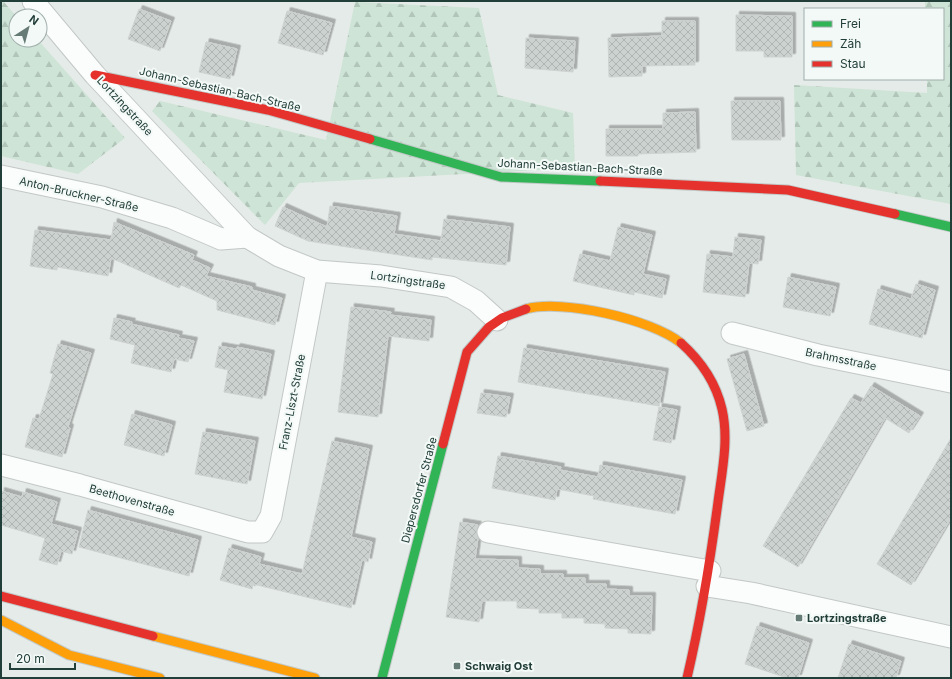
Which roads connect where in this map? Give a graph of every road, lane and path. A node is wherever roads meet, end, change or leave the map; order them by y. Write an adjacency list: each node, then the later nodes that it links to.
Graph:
1 (33, 1): 2 (street, Lortzingstraße)
2 (95, 75): 4 (street, Johann-Sebastian-Bach-Straße); 5 (street, Lortzingstraße)
3 (1, 176): 5 (street, Anton-Bruckner-Straße)
4 (951, 227)
5 (247, 238): 6 (street, Lortzingstraße)
6 (317, 271): 7 (street, Lortzingstraße); 11 (street, Franz-Liszt-Straße)
7 (497, 320): 13 (street); 19 (street, Diepersdorfer Straße)
8 (732, 332): 9 (street, Brahmsstraße)
9 (951, 382)
10 (1, 465): 11 (street, Beethovenstraße)
11 (262, 532)
12 (488, 532): 13 (street)
13 (708, 578): 16 (street); 20 (street)
14 (1, 596): 18 (street)
15 (1, 620): 17 (street)
16 (951, 637)
17 (160, 678)
18 (315, 678)
19 (382, 678)
20 (687, 678)

